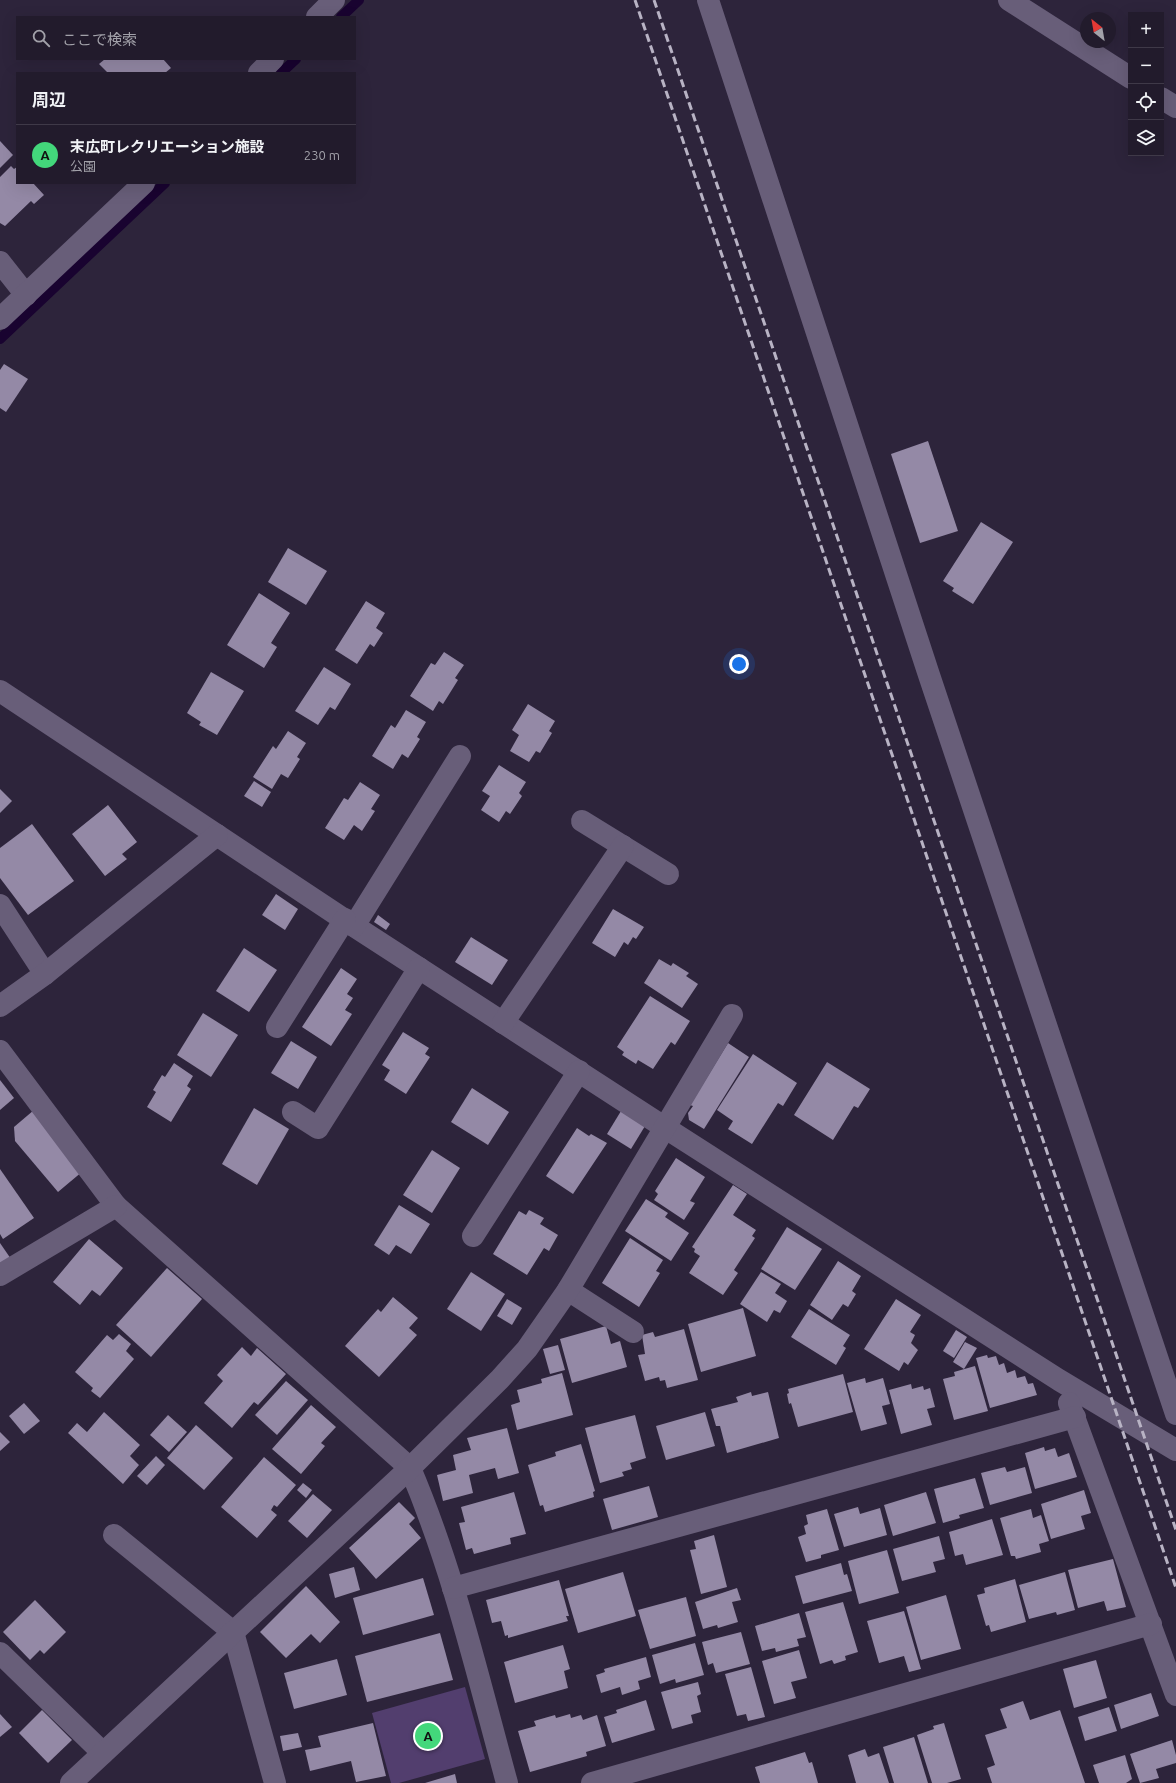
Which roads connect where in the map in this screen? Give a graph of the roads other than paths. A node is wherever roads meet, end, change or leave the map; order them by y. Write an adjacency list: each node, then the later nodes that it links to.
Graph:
1 (334, 0): 4 (street)
2 (708, 0): 38 (street)
3 (1009, 0): 7 (street)
4 (318, 16)
5 (272, 60): 6 (street)
6 (260, 72)
7 (1128, 76)
8 (1164, 100): 9 (street)
9 (1176, 107)
10 (143, 184): 12 (street)
11 (0, 262): 12 (street)
12 (26, 295): 13 (street)
13 (0, 319)
14 (0, 691): 17 (street)
15 (460, 756): 21 (street)
16 (582, 820): 18 (street)
17 (217, 835): 21 (street); 23 (street)
18 (623, 846): 19 (street); 26 (street)
19 (668, 874)
20 (0, 905): 23 (street)
21 (350, 922): 22 (street); 27 (street)
22 (419, 968): 26 (street); 30 (street)
23 (45, 974): 24 (street)
24 (0, 1006)
25 (732, 1015): 31 (street)
26 (504, 1023): 29 (street)
27 (277, 1027)
28 (0, 1050): 32 (street)
29 (579, 1071): 31 (street); 33 (street)
30 (293, 1112)
31 (664, 1127): 35 (street); 37 (street)
32 (116, 1206): 34 (street); 41 (street)
33 (473, 1236)
34 (0, 1275)
35 (568, 1290): 36 (street); 41 (street)
36 (633, 1332)
37 (1059, 1380): 39 (street); 40 (street)
38 (1176, 1414)
39 (1075, 1417): 43 (street); 44 (street)
40 (1176, 1450)
41 (410, 1468): 43 (street); 45 (street)
42 (114, 1535): 45 (street)
43 (453, 1588): 51 (street)
44 (1151, 1624): 47 (street); 52 (street)
45 (233, 1632): 48 (street); 49 (street)
46 (0, 1653): 48 (street)
47 (1176, 1695)
48 (103, 1753): 50 (street)
49 (272, 1782)
50 (71, 1783)
51 (508, 1783)
52 (592, 1783)

